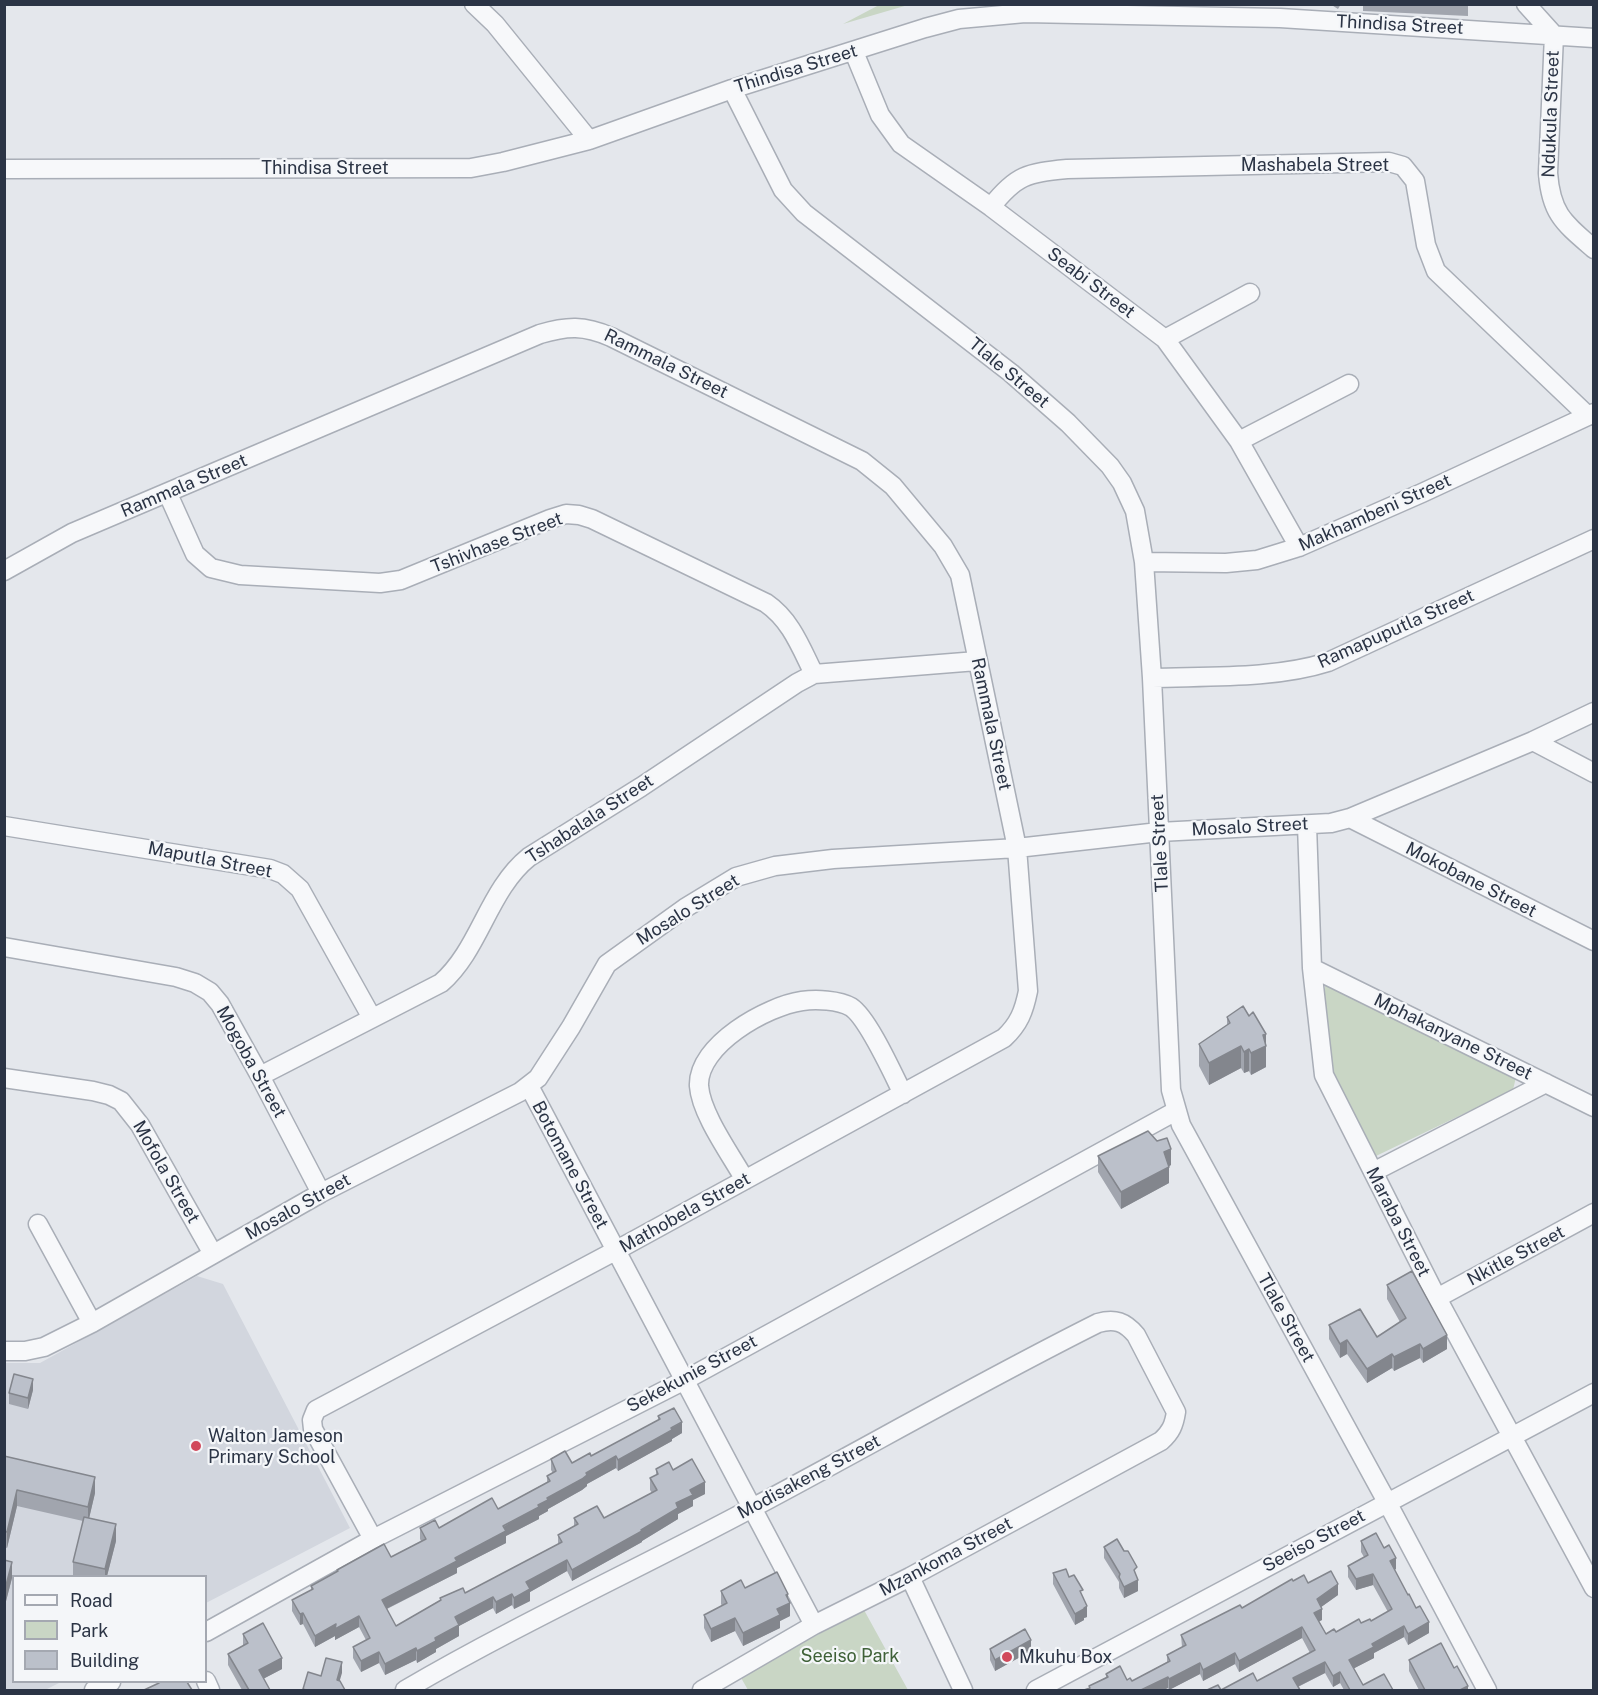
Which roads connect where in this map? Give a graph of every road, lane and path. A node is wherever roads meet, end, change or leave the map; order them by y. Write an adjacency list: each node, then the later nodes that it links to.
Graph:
1 (474, 4): 9 (street)
2 (1526, 4): 5 (street)
3 (1025, 9): 4 (street, Thindisa Street); 7 (street, Thindisa Street)
4 (1280, 11): 5 (street, Thindisa Street)
5 (1554, 35): 6 (street, Thindisa Street); 12 (street, Ndukula Street)
6 (1593, 38)
7 (854, 52): 8 (street, Thindisa Street); 11 (street, Seabi Street)
8 (732, 89): 9 (street, Thindisa Street); 21 (street, Tlale Street)
9 (589, 140): 10 (street, Thindisa Street)
10 (4, 169)
11 (991, 207): 14 (street, Seabi Street); 16 (street, Mashabela Street)
12 (1593, 249)
13 (1250, 293): 14 (street)
14 (1165, 339): 17 (street, Seabi Street)
15 (1349, 384): 17 (street)
16 (1591, 415): 20 (street, Makhambeni Street)
17 (1239, 441): 20 (street, Seabi Street)
18 (168, 494): 22 (street, Rammala Street); 23 (street, Rammala Street); 24 (street, Tshivhase Street)
19 (1593, 539): 25 (street, Ramapuputla Street)
20 (1299, 547): 21 (street, Makhambeni Street)
21 (1144, 562): 25 (street, Tlale Street)
22 (4, 571)
23 (977, 662): 24 (street, Tshabalala Street); 33 (street, Rammala Street)
24 (814, 674): 37 (street, Tshabalala Street)
25 (1152, 678): 32 (street, Tlale Street)
26 (1593, 712): 27 (street, Mosalo Street)
27 (1533, 741): 28 (street); 29 (street, Mosalo Street)
28 (1593, 773)
29 (1350, 818): 30 (street, Mosalo Street); 34 (street, Mokobane Street)
30 (1307, 825): 32 (street, Mosalo Street); 36 (street, Maraba Street)
31 (4, 826): 37 (street, Maputla Street)
32 (1160, 832): 33 (street, Mosalo Street); 44 (street, Tlale Street)
33 (1017, 848): 41 (street, Mosalo Street); 42 (street, Mathobela Street)
34 (1593, 941)
35 (4, 947): 38 (street, Mogoba Street)
36 (1312, 969): 40 (street, Mphakanyane Street); 45 (street, Maraba Street)
37 (372, 1018): 38 (street, Tshabalala Street)
38 (260, 1076): 47 (street, Mogoba Street)
39 (4, 1078): 51 (street, Mofola Street)
40 (1546, 1083): 43 (street, Mphakanyane Street); 45 (street)
41 (529, 1086): 47 (street, Mosalo Street); 50 (street, Botomane Street)
42 (903, 1094): 46 (street, Mathobela Street); 46 (street)
43 (1593, 1107)
44 (1176, 1112): 55 (street, Sekekunie Street); 59 (street, Tlale Street)
45 (1373, 1172): 52 (street, Maraba Street)
46 (745, 1180): 50 (street, Mathobela Street)
47 (321, 1194): 51 (street, Mosalo Street)
48 (1593, 1213): 52 (street, Nkitle Street)
49 (38, 1224): 53 (street)
50 (615, 1251): 55 (street, Botomane Street); 61 (street, Mathobela Street)
51 (213, 1254): 53 (street, Mosalo Street)
52 (1437, 1298): 58 (street, Maraba Street)
53 (92, 1323): 54 (street, Mosalo Street)
54 (4, 1351)
55 (685, 1380): 60 (street, Botomane Street); 61 (street, Sekekunie Street)
56 (1593, 1393): 58 (street, Seeiso Street)
57 (1176, 1412): 60 (street, Modisakeng Street); 62 (street, Mzankoma Street)
58 (1513, 1437): 59 (street, Seeiso Street); 63 (street, Maraba Street)
59 (1387, 1502): 71 (street, Seeiso Street); 72 (street, Tlale Street)
60 (753, 1508): 64 (street, Botomane Street); 68 (street, Modisakeng Street)
61 (373, 1539): 65 (street, Sekekunie Street)
62 (910, 1577): 64 (street, Mzankoma Street); 70 (street)
63 (1592, 1579)
64 (814, 1625): 69 (street, Mzankoma Street)
65 (207, 1631)
66 (109, 1683): 67 (street)
67 (94, 1690)
68 (405, 1690)
69 (702, 1690)
70 (963, 1690)
71 (1036, 1690)
72 (1487, 1690)

